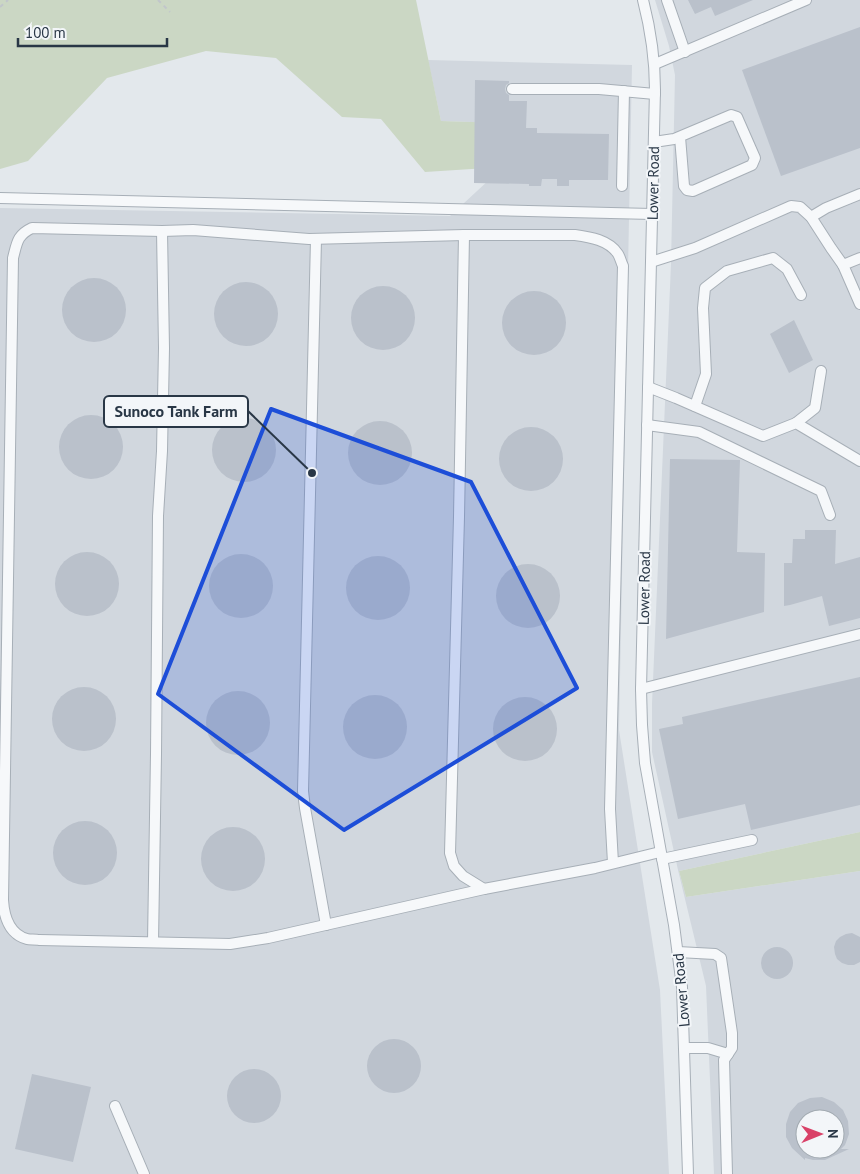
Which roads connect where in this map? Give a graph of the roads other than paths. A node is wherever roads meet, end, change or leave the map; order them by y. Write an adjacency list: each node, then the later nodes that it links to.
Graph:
1 (643, 0): 5 (street, Lower Road)
2 (667, 0): 4 (street)
3 (806, 0): 4 (street)
4 (685, 52): 5 (street)
5 (655, 64): 8 (street, Lower Road)
6 (512, 89): 7 (street)
7 (624, 91): 8 (street); 11 (street)
8 (655, 94): 10 (street, Lower Road)
9 (680, 137): 9 (street); 10 (street)
10 (654, 142): 14 (street, Lower Road)
11 (622, 186)
12 (860, 194): 15 (street)
13 (0, 198): 14 (street)
14 (652, 214): 20 (street, Lower Road)
15 (811, 216): 20 (street); 21 (street)
16 (162, 230): 18 (street); 38 (street); 38 (street)
17 (464, 235): 18 (street); 35 (street); 36 (street)
18 (316, 239): 37 (street)
19 (860, 258): 21 (street)
20 (651, 262): 25 (street, Lower Road)
21 (843, 265): 23 (street)
22 (801, 294): 26 (street)
23 (860, 304)
24 (821, 371): 27 (street)
25 (648, 387): 26 (street); 28 (street, Lower Road)
26 (695, 406): 27 (street)
27 (796, 423): 29 (street)
28 (647, 425): 30 (street); 32 (street, Lower Road)
29 (860, 461)
30 (830, 515)
31 (860, 634): 32 (street)
32 (641, 689): 34 (street, Lower Road)
33 (752, 840): 34 (street)
34 (661, 856): 35 (street); 39 (street, Lower Road)
35 (613, 864): 36 (street)
36 (484, 889): 37 (street)
37 (326, 925): 38 (street)
38 (153, 942)
39 (678, 952): 40 (street, Lower Road); 41 (street)
40 (684, 1048): 41 (street); 44 (street, Lower Road)
41 (728, 1054): 45 (street)
42 (115, 1106): 43 (street)
43 (144, 1174)
44 (688, 1174)
45 (727, 1174)

